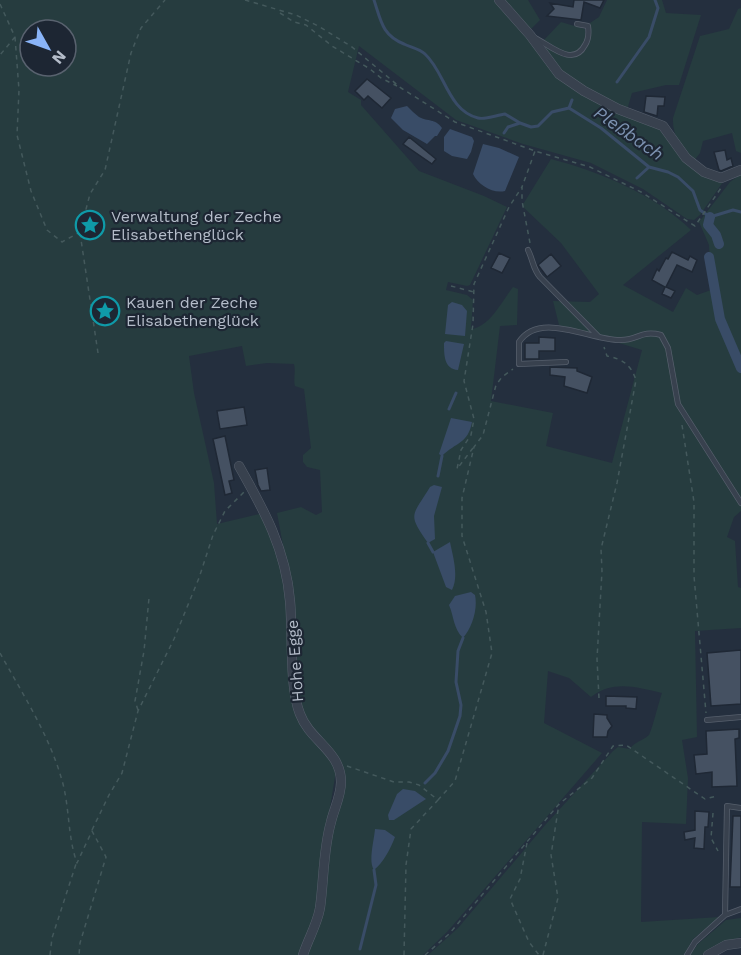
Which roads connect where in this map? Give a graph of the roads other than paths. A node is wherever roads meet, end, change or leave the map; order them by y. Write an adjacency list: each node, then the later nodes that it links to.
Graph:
1 (499, 0): 3 (street)
2 (577, 24): 3 (lane)
3 (530, 35): 4 (street)
4 (741, 170)
5 (528, 250): 6 (lane)
6 (600, 338): 7 (lane); 9 (lane)
7 (566, 362)
8 (239, 466): 16 (street, Hohe Egge)
9 (741, 502)
10 (741, 717): 11 (lane)
11 (707, 720)
12 (741, 808): 14 (lane)
13 (741, 909): 14 (lane)
14 (725, 915): 17 (lane)
15 (741, 943): 18 (street)
16 (303, 955)
17 (687, 955)
18 (708, 955)

